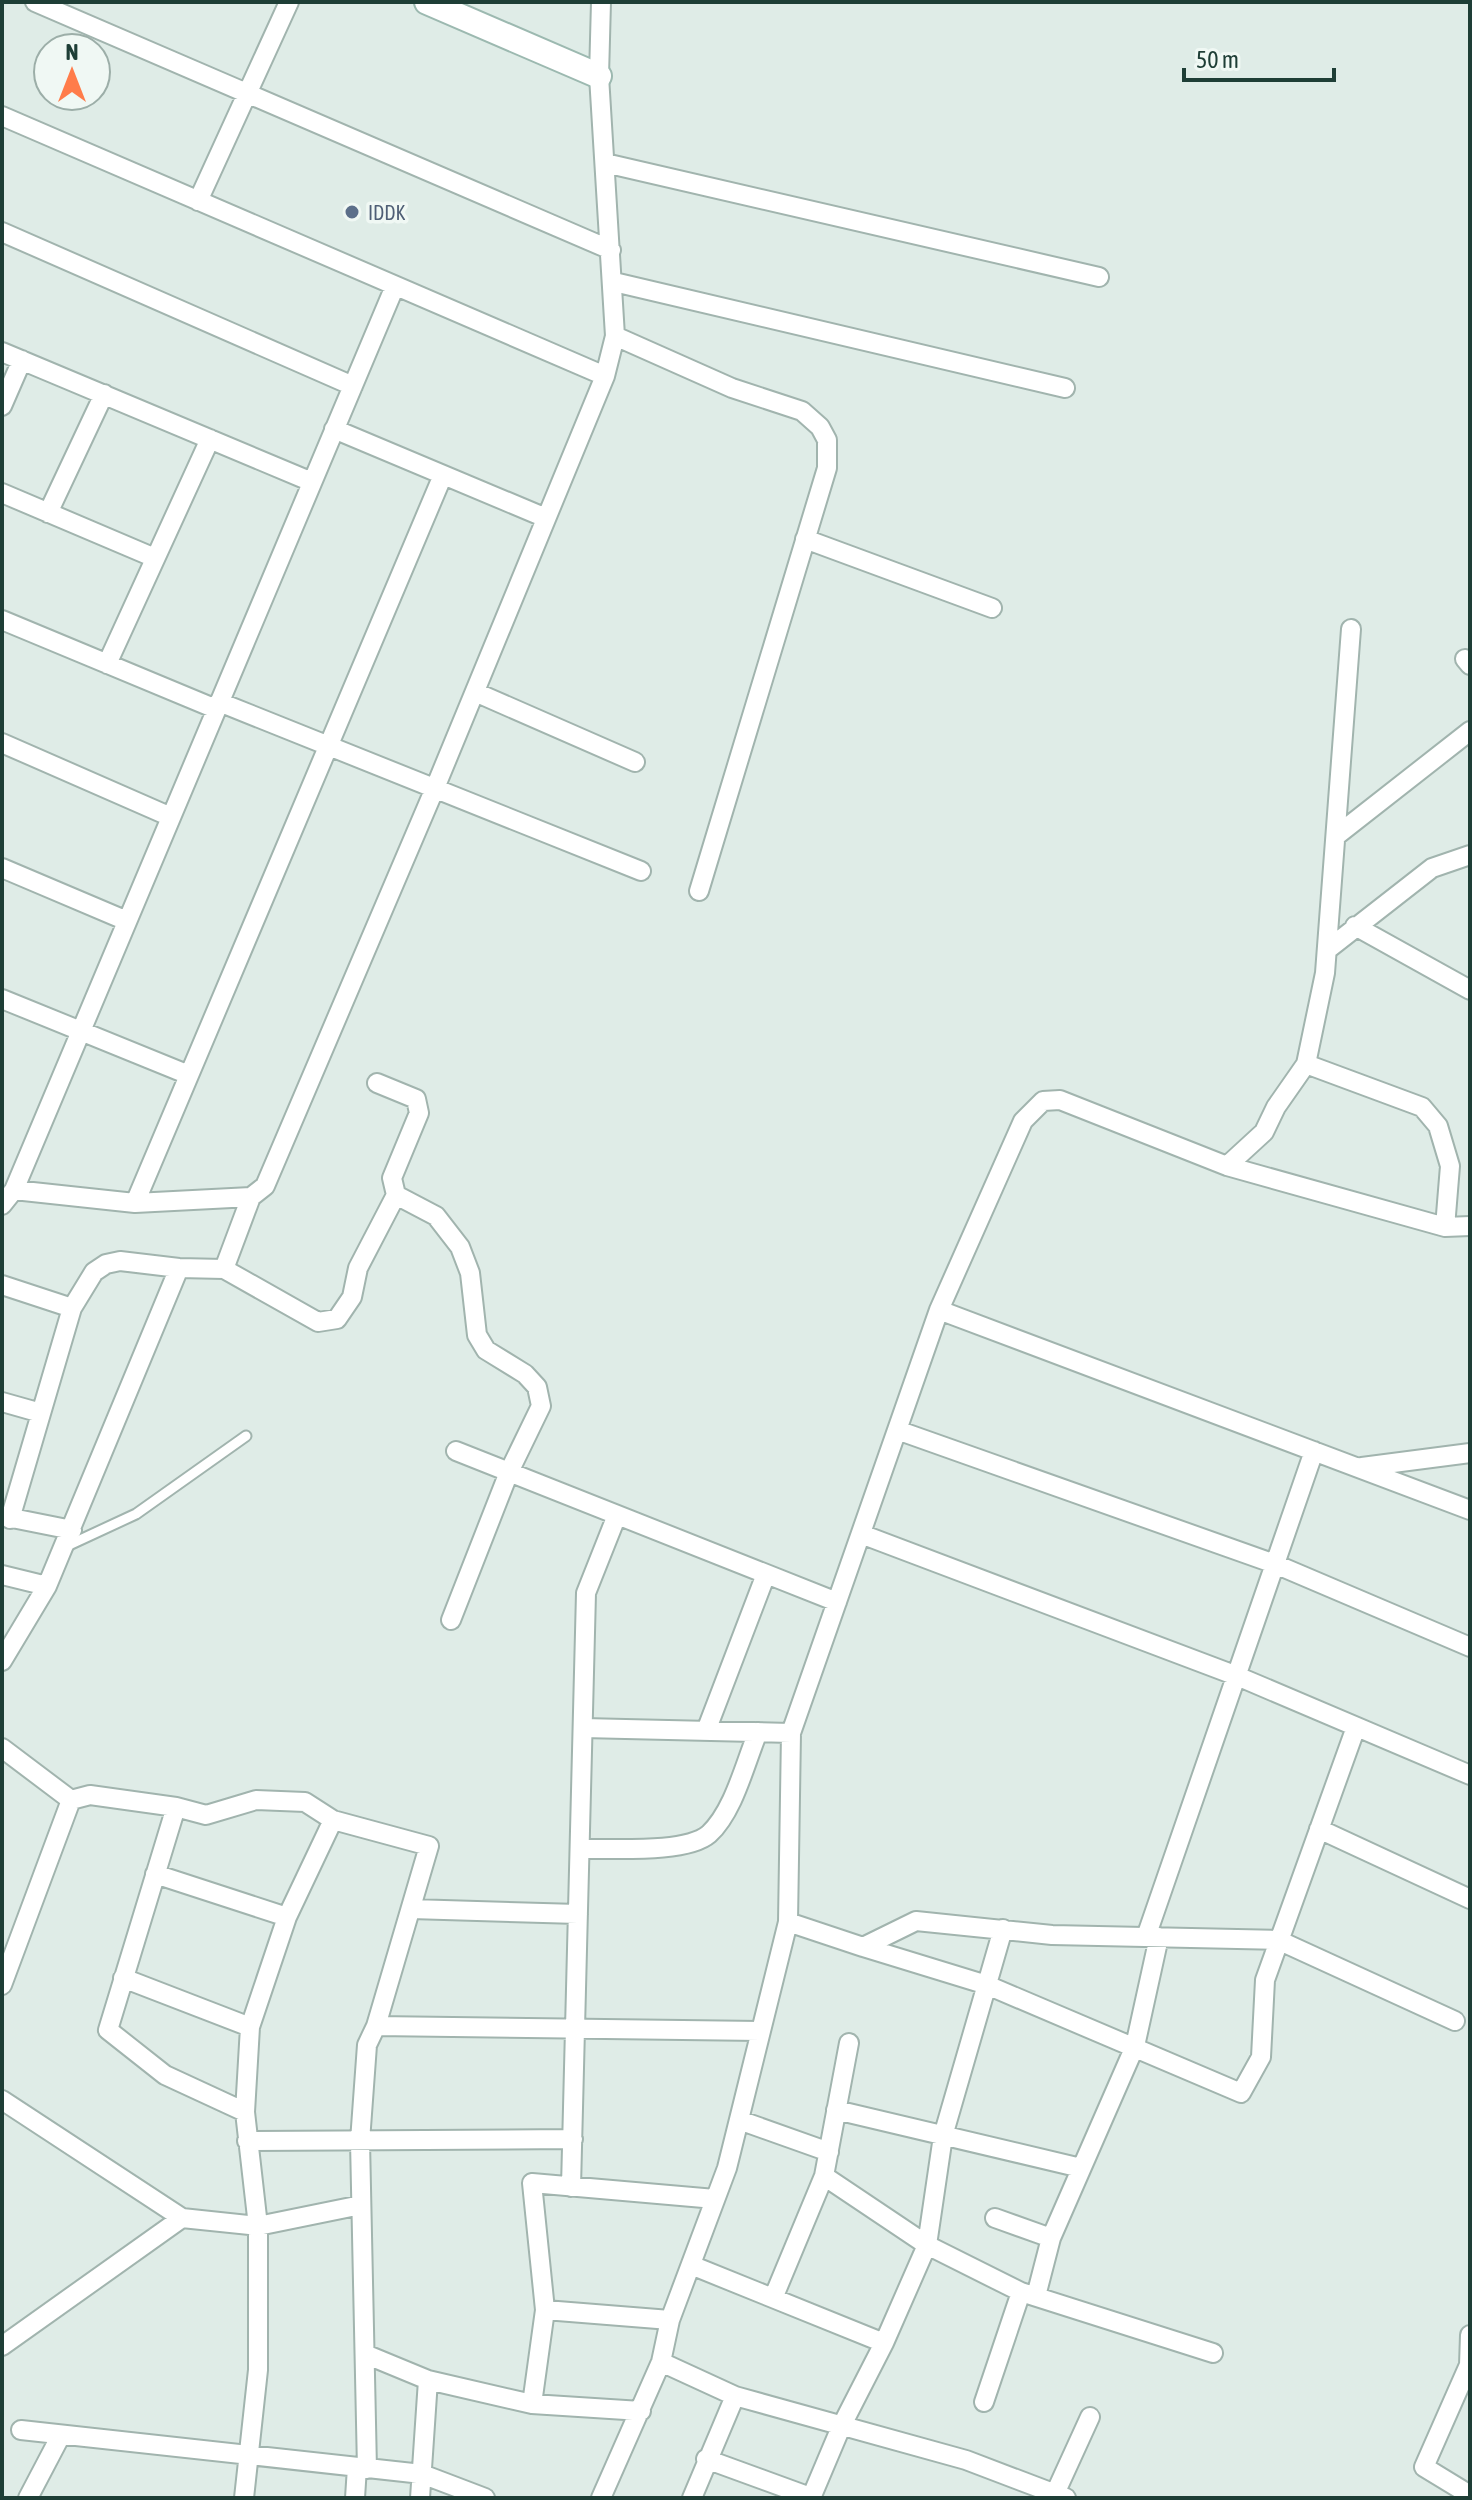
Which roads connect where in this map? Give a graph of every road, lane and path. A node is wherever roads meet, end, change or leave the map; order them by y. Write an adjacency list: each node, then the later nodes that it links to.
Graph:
1 (35, 2): 6 (street)
2 (289, 2): 6 (street)
3 (427, 2): 5 (street)
4 (601, 2): 5 (street)
5 (599, 76): 8 (street)
6 (247, 93): 9 (street); 11 (street)
7 (2, 116): 9 (street)
8 (605, 163): 11 (street); 12 (street)
9 (198, 201): 14 (street)
10 (2, 232): 19 (street)
11 (611, 250): 13 (street)
12 (1099, 277)
13 (614, 282): 15 (street); 20 (street)
14 (395, 286): 18 (street); 19 (street)
15 (615, 336): 18 (street); 30 (street)
16 (2, 352): 17 (street)
17 (22, 360): 21 (street); 22 (street)
18 (605, 376): 29 (street)
19 (353, 386): 23 (street)
20 (1065, 388)
21 (104, 394): 24 (street); 28 (street)
22 (2, 406)
23 (334, 429): 25 (street); 26 (street)
24 (210, 439): 26 (street); 31 (street)
25 (443, 475): 29 (street); 40 (street)
26 (312, 482): 37 (street)
27 (2, 493): 28 (street)
28 (48, 513): 31 (street)
29 (546, 518): 36 (street)
30 (805, 539): 32 (street); 48 (street)
31 (155, 558): 35 (street)
32 (992, 608)
33 (2, 620): 35 (street)
34 (1351, 629): 44 (street)
35 (107, 664): 37 (street)
36 (475, 692): 41 (street); 42 (street)
37 (218, 706): 40 (street); 43 (street)
38 (1470, 731): 44 (street)
39 (2, 743): 43 (street)
40 (326, 745): 42 (street); 56 (street)
41 (635, 762)
42 (435, 788): 47 (street); 61 (street)
43 (171, 817): 49 (street)
44 (1336, 836): 51 (street)
45 (1470, 855): 50 (street)
46 (2, 868): 49 (street)
47 (641, 871)
48 (699, 891)
49 (127, 921): 54 (street)
50 (1355, 926): 51 (street); 52 (street)
51 (1327, 950): 55 (street)
52 (1470, 990)
53 (4, 1004): 54 (street)
54 (80, 1032): 56 (street); 60 (street)
55 (1306, 1064): 58 (street); 64 (street)
56 (189, 1075): 62 (street)
57 (377, 1083): 59 (street)
58 (1227, 1166): 64 (street); 69 (street)
59 (396, 1195): 66 (street); 78 (street)
60 (8, 1197): 62 (street)
61 (251, 1197): 62 (street); 66 (street)
62 (135, 1203)
63 (1470, 1226): 64 (street)
64 (1445, 1227)
65 (179, 1268): 66 (street); 68 (street); 82 (street)
66 (224, 1269)
67 (2, 1285): 68 (street)
68 (72, 1308): 71 (street)
69 (939, 1310): 72 (street); 75 (street)
70 (2, 1402): 71 (street)
71 (41, 1413): 81 (street)
72 (897, 1430): 83 (street); 85 (street)
73 (246, 1436): 84 (lane)
74 (456, 1451): 78 (street)
75 (1314, 1451): 77 (street); 85 (street)
76 (1470, 1453): 77 (street)
77 (1356, 1467): 79 (street)
78 (509, 1472): 80 (street); 90 (street)
79 (1470, 1510)
80 (617, 1515): 86 (street); 95 (street)
81 (6, 1517): 82 (street)
82 (72, 1530): 84 (street)
83 (861, 1534): 89 (street); 93 (street)
84 (64, 1548): 88 (street)
85 (1275, 1564): 91 (street); 93 (street)
86 (766, 1574): 89 (street); 96 (street)
87 (2, 1575): 88 (street)
88 (47, 1586): 92 (street)
89 (837, 1602): 98 (street)
90 (451, 1620)
91 (1470, 1647)
92 (2, 1661)
93 (1237, 1676): 94 (street); 113 (street)
94 (1356, 1727): 100 (street); 104 (street)
95 (583, 1728): 96 (street); 105 (street)
96 (706, 1731): 97 (street)
97 (758, 1732): 98 (street); 105 (street)
98 (791, 1733): 111 (street)
99 (2, 1748): 101 (street)
100 (1470, 1775)
101 (71, 1800): 102 (street); 117 (street)
102 (176, 1807): 103 (street); 106 (street)
103 (333, 1820): 108 (street); 110 (street)
104 (1319, 1829): 107 (street); 114 (street)
105 (580, 1849): 109 (street)
106 (155, 1874): 110 (street); 116 (street)
107 (1470, 1899)
108 (411, 1909): 109 (street); 120 (street)
109 (578, 1914): 122 (street)
110 (287, 1917): 121 (street)
111 (788, 1922): 115 (street); 123 (street)
112 (1003, 1929): 113 (street); 115 (street); 118 (street)
113 (1153, 1937): 114 (street); 125 (street)
114 (1278, 1940): 119 (street); 125 (street)
115 (863, 1947): 118 (street)
116 (123, 1978): 121 (street); 128 (street)
117 (2, 1985)
118 (987, 1985): 125 (street); 130 (street)
119 (1455, 2021)
120 (376, 2026): 122 (street); 133 (street)
121 (250, 2027): 128 (street)
122 (575, 2028): 123 (street); 131 (street)
123 (760, 2031): 129 (street)
124 (849, 2043): 127 (street)
125 (1135, 2046): 135 (street)
126 (2, 2100): 140 (street)
127 (836, 2110): 130 (street); 134 (street)
128 (245, 2112): 132 (street)
129 (739, 2120): 134 (street); 138 (street)
130 (943, 2136): 135 (street); 144 (street)
131 (573, 2139): 133 (street); 137 (street)
132 (247, 2141): 133 (street); 142 (street)
133 (360, 2141): 139 (street)
134 (829, 2152): 136 (street)
135 (1081, 2168): 143 (street)
136 (824, 2176): 144 (street); 147 (street)
137 (571, 2187): 138 (street); 148 (street)
138 (715, 2199): 145 (street)
139 (361, 2205): 142 (street); 154 (street)
140 (182, 2218): 142 (street); 152 (street)
141 (995, 2218): 143 (street)
142 (258, 2226): 165 (street)
143 (1051, 2238): 146 (street)
144 (927, 2245): 146 (street); 151 (street)
145 (691, 2265): 147 (street); 149 (street)
146 (1028, 2294): 153 (street); 158 (street)
147 (774, 2296): 151 (street)
148 (545, 2310): 149 (street); 159 (street)
149 (670, 2320): 155 (street)
150 (1470, 2335): 169 (street)
151 (884, 2343): 162 (street)
152 (2, 2346)
153 (1213, 2353)
154 (365, 2354): 156 (street); 167 (street)
155 (661, 2362): 157 (street); 160 (street)
156 (428, 2380): 159 (street); 168 (street)
157 (735, 2396): 162 (street); 166 (street)
158 (984, 2402)
159 (532, 2404): 160 (street)
160 (641, 2411): 177 (street)
161 (1090, 2417): 171 (street)
162 (841, 2427): 170 (street); 171 (street)
163 (21, 2430): 164 (street)
164 (60, 2437): 165 (street); 172 (street)
165 (249, 2456): 167 (street); 173 (street)
166 (706, 2459): 170 (street); 178 (street)
167 (362, 2468): 168 (street); 174 (street)
168 (422, 2474): 175 (street); 176 (street)
169 (1470, 2495)
170 (812, 2497)
171 (1058, 2497)
172 (28, 2498)
173 (244, 2498)
174 (355, 2498)
175 (420, 2498)
176 (485, 2498)
177 (601, 2498)
178 (692, 2498)

